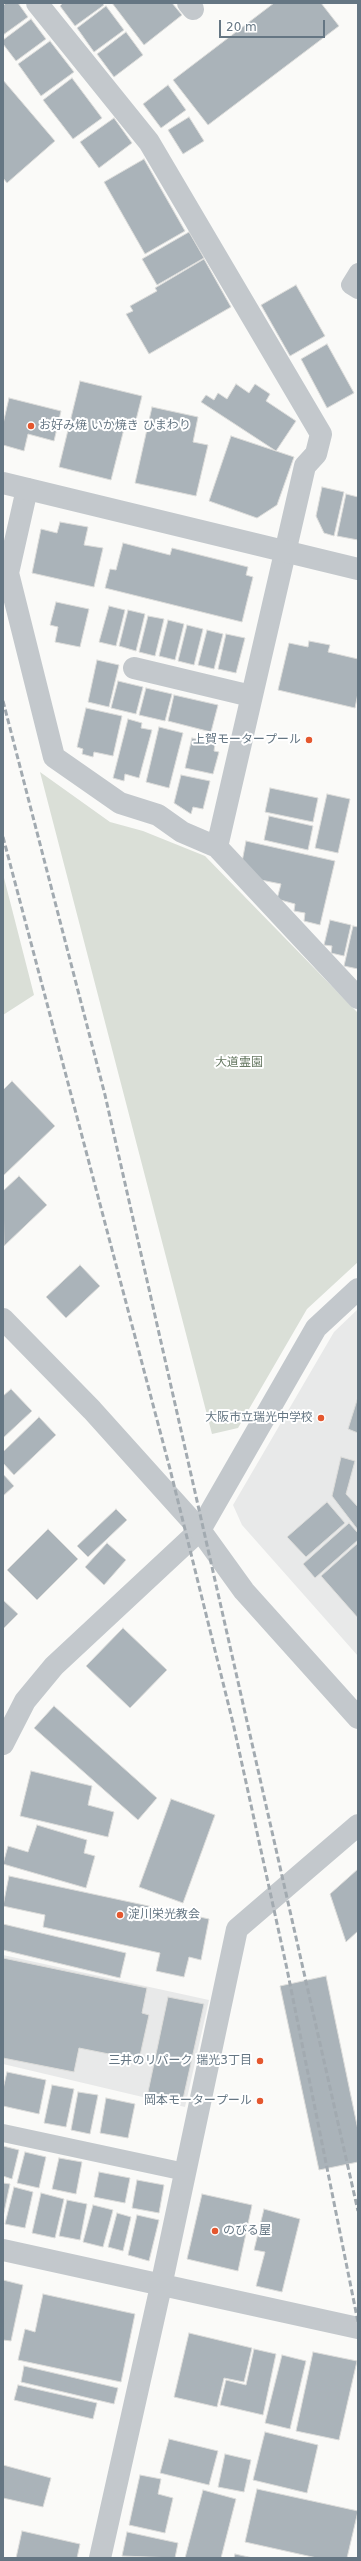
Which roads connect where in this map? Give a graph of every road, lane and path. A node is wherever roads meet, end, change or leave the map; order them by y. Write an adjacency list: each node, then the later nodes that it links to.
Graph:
1 (37, 3): 6 (street)
2 (358, 272): 3 (lane)
3 (358, 290)
4 (3, 483): 5 (street)
5 (28, 489): 6 (street); 10 (street)
6 (286, 552): 7 (street); 9 (street)
7 (358, 569)
8 (134, 668): 9 (street)
9 (251, 696): 10 (street)
10 (217, 848): 11 (street)
11 (358, 998)
12 (358, 1289): 14 (street)
13 (3, 1319): 14 (street)
14 (200, 1530): 15 (street); 16 (street)
15 (358, 1718)
16 (3, 1744)
17 (358, 1825): 19 (street)
18 (3, 2133): 19 (lane)
19 (185, 2172): 21 (street)
20 (3, 2250): 21 (street)
21 (161, 2286): 22 (street); 23 (street)
22 (358, 2328)
23 (100, 2558)

